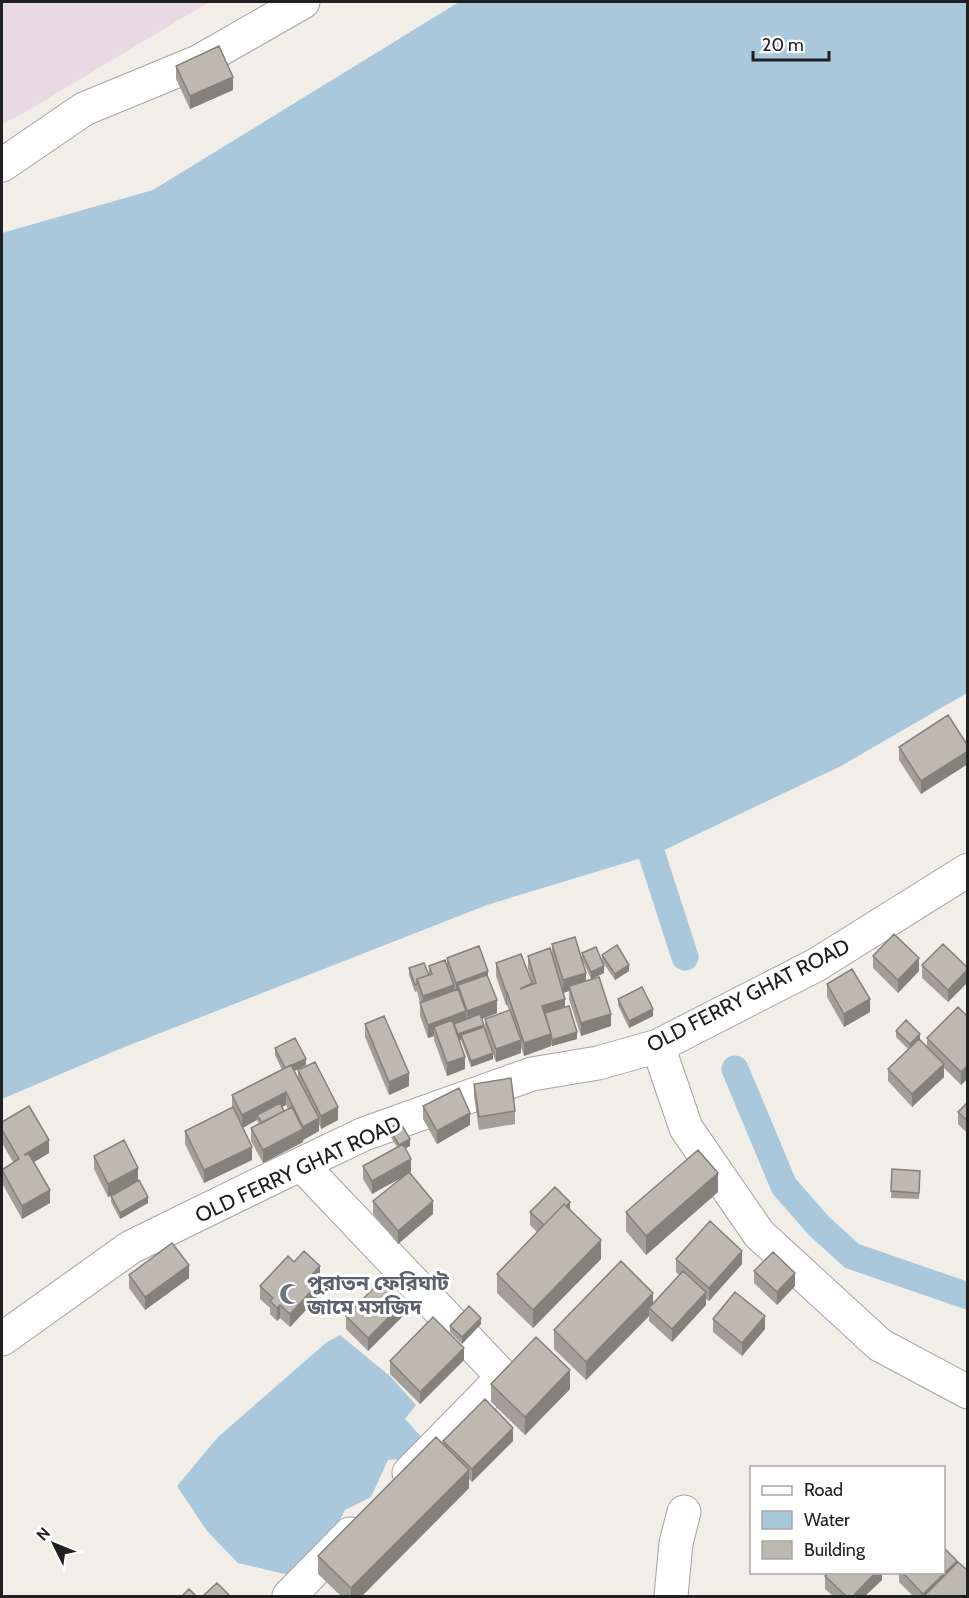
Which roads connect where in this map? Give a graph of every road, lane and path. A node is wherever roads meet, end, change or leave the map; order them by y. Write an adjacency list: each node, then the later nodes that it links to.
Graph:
1 (303, 2): 2 (street)
2 (2, 165)
3 (961, 885): 4 (street, OLD FERRY GHAT ROAD)
4 (658, 1046): 5 (street, OLD FERRY GHAT ROAD); 7 (street)
5 (301, 1164): 6 (street, OLD FERRY GHAT ROAD); 9 (street)
6 (2, 1339)
7 (968, 1392)
8 (684, 1512): 10 (street)
9 (289, 1596)
10 (671, 1596)

